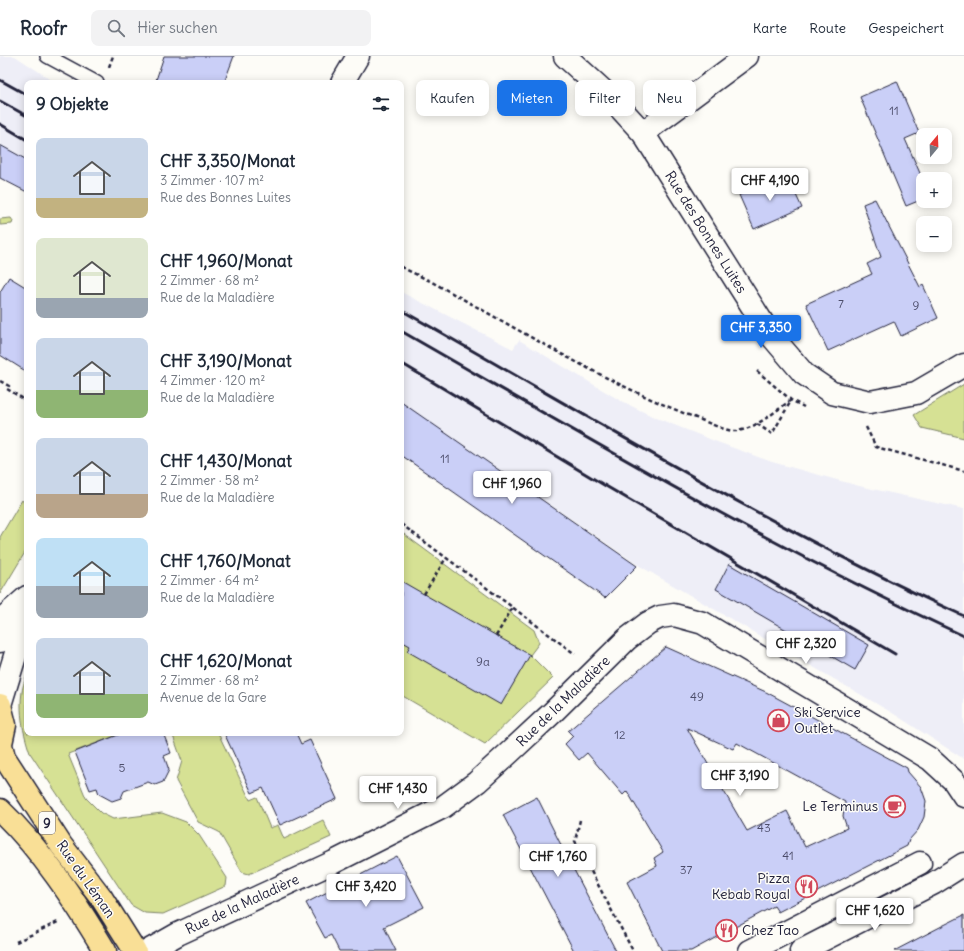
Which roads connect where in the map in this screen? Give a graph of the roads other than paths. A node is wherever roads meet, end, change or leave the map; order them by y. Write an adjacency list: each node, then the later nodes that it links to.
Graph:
1 (47, 56): 5 (lane)
2 (358, 56): 6 (street)
3 (565, 56): 7 (street, Rue des Bonnes Luites)
4 (747, 56): 7 (street)
5 (91, 80)
6 (344, 80)
7 (643, 133): 8 (street, Rue des Bonnes Luites)
8 (964, 365)
9 (24, 600): 10 (street)
10 (0, 621)
11 (24, 621): 13 (street)
12 (24, 626): 14 (street)
13 (0, 641)
14 (0, 705): 15 (main road, 9)
15 (0, 746): 21 (main road, Rue du Léman / 9)
16 (964, 796): 22 (street, Rue de la Maladière)
17 (0, 810): 20 (main road, Rue du Léman / 9)
18 (920, 863): 23 (street)
19 (964, 864): 24 (street)
20 (105, 951)
21 (135, 951)
22 (148, 951)
23 (750, 951)
24 (801, 951)

